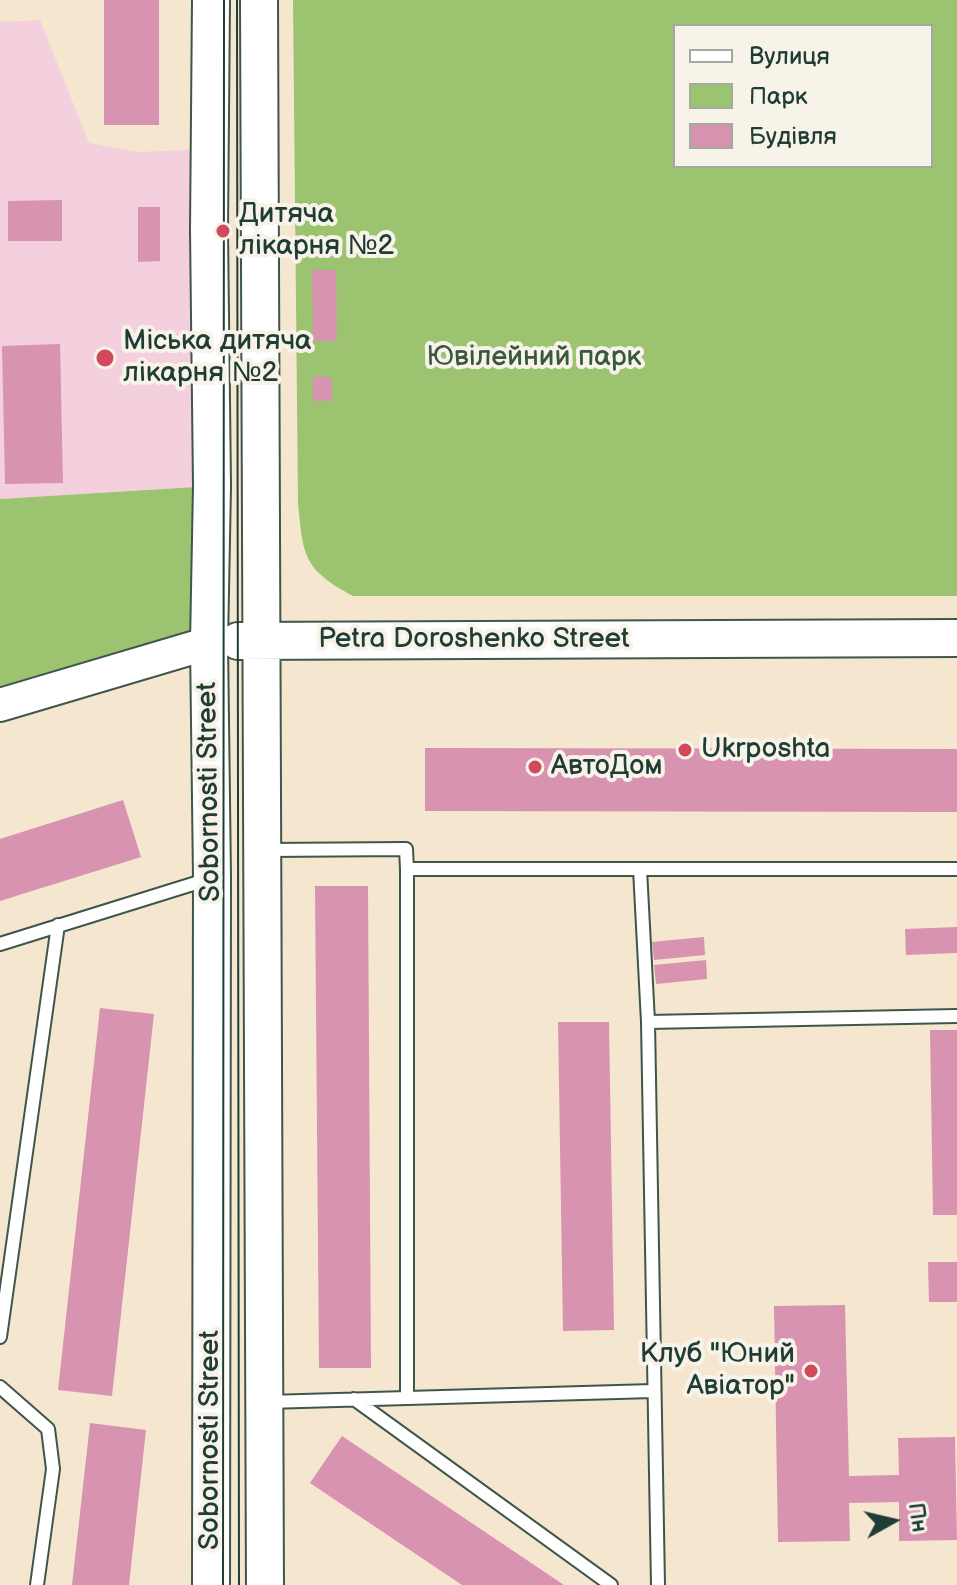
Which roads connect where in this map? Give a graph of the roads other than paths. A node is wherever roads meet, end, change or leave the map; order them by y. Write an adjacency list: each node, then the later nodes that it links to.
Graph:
1 (211, 0): 5 (main road, Sobornosti Street)
2 (259, 0): 4 (main road, Sobornosti Street)
3 (957, 638): 4 (main road, Petra Doroshenko Street)
4 (261, 641): 5 (main road, Petra Doroshenko Street); 7 (main road, Sobornosti Street)
5 (209, 643): 6 (street, Petra Doroshenko Street); 11 (main road, Sobornosti Street)
6 (0, 705)
7 (262, 850): 8 (lane); 21 (main road, Sobornosti Street)
8 (407, 869): 9 (lane); 19 (lane)
9 (640, 869): 10 (lane); 15 (lane)
10 (957, 869)
11 (212, 878): 12 (lane); 23 (main road, Sobornosti Street)
12 (58, 925): 13 (lane); 16 (lane)
13 (0, 944)
14 (957, 1016): 15 (lane)
15 (648, 1022): 18 (lane)
16 (0, 1337)
17 (0, 1387): 22 (lane)
18 (653, 1391): 19 (lane); 26 (lane)
19 (407, 1398): 20 (lane)
20 (354, 1399): 21 (lane); 25 (lane)
21 (264, 1402): 24 (main road, Sobornosti Street)
22 (37, 1585)
23 (211, 1585)
24 (265, 1585)
25 (611, 1585)
26 (658, 1585)

